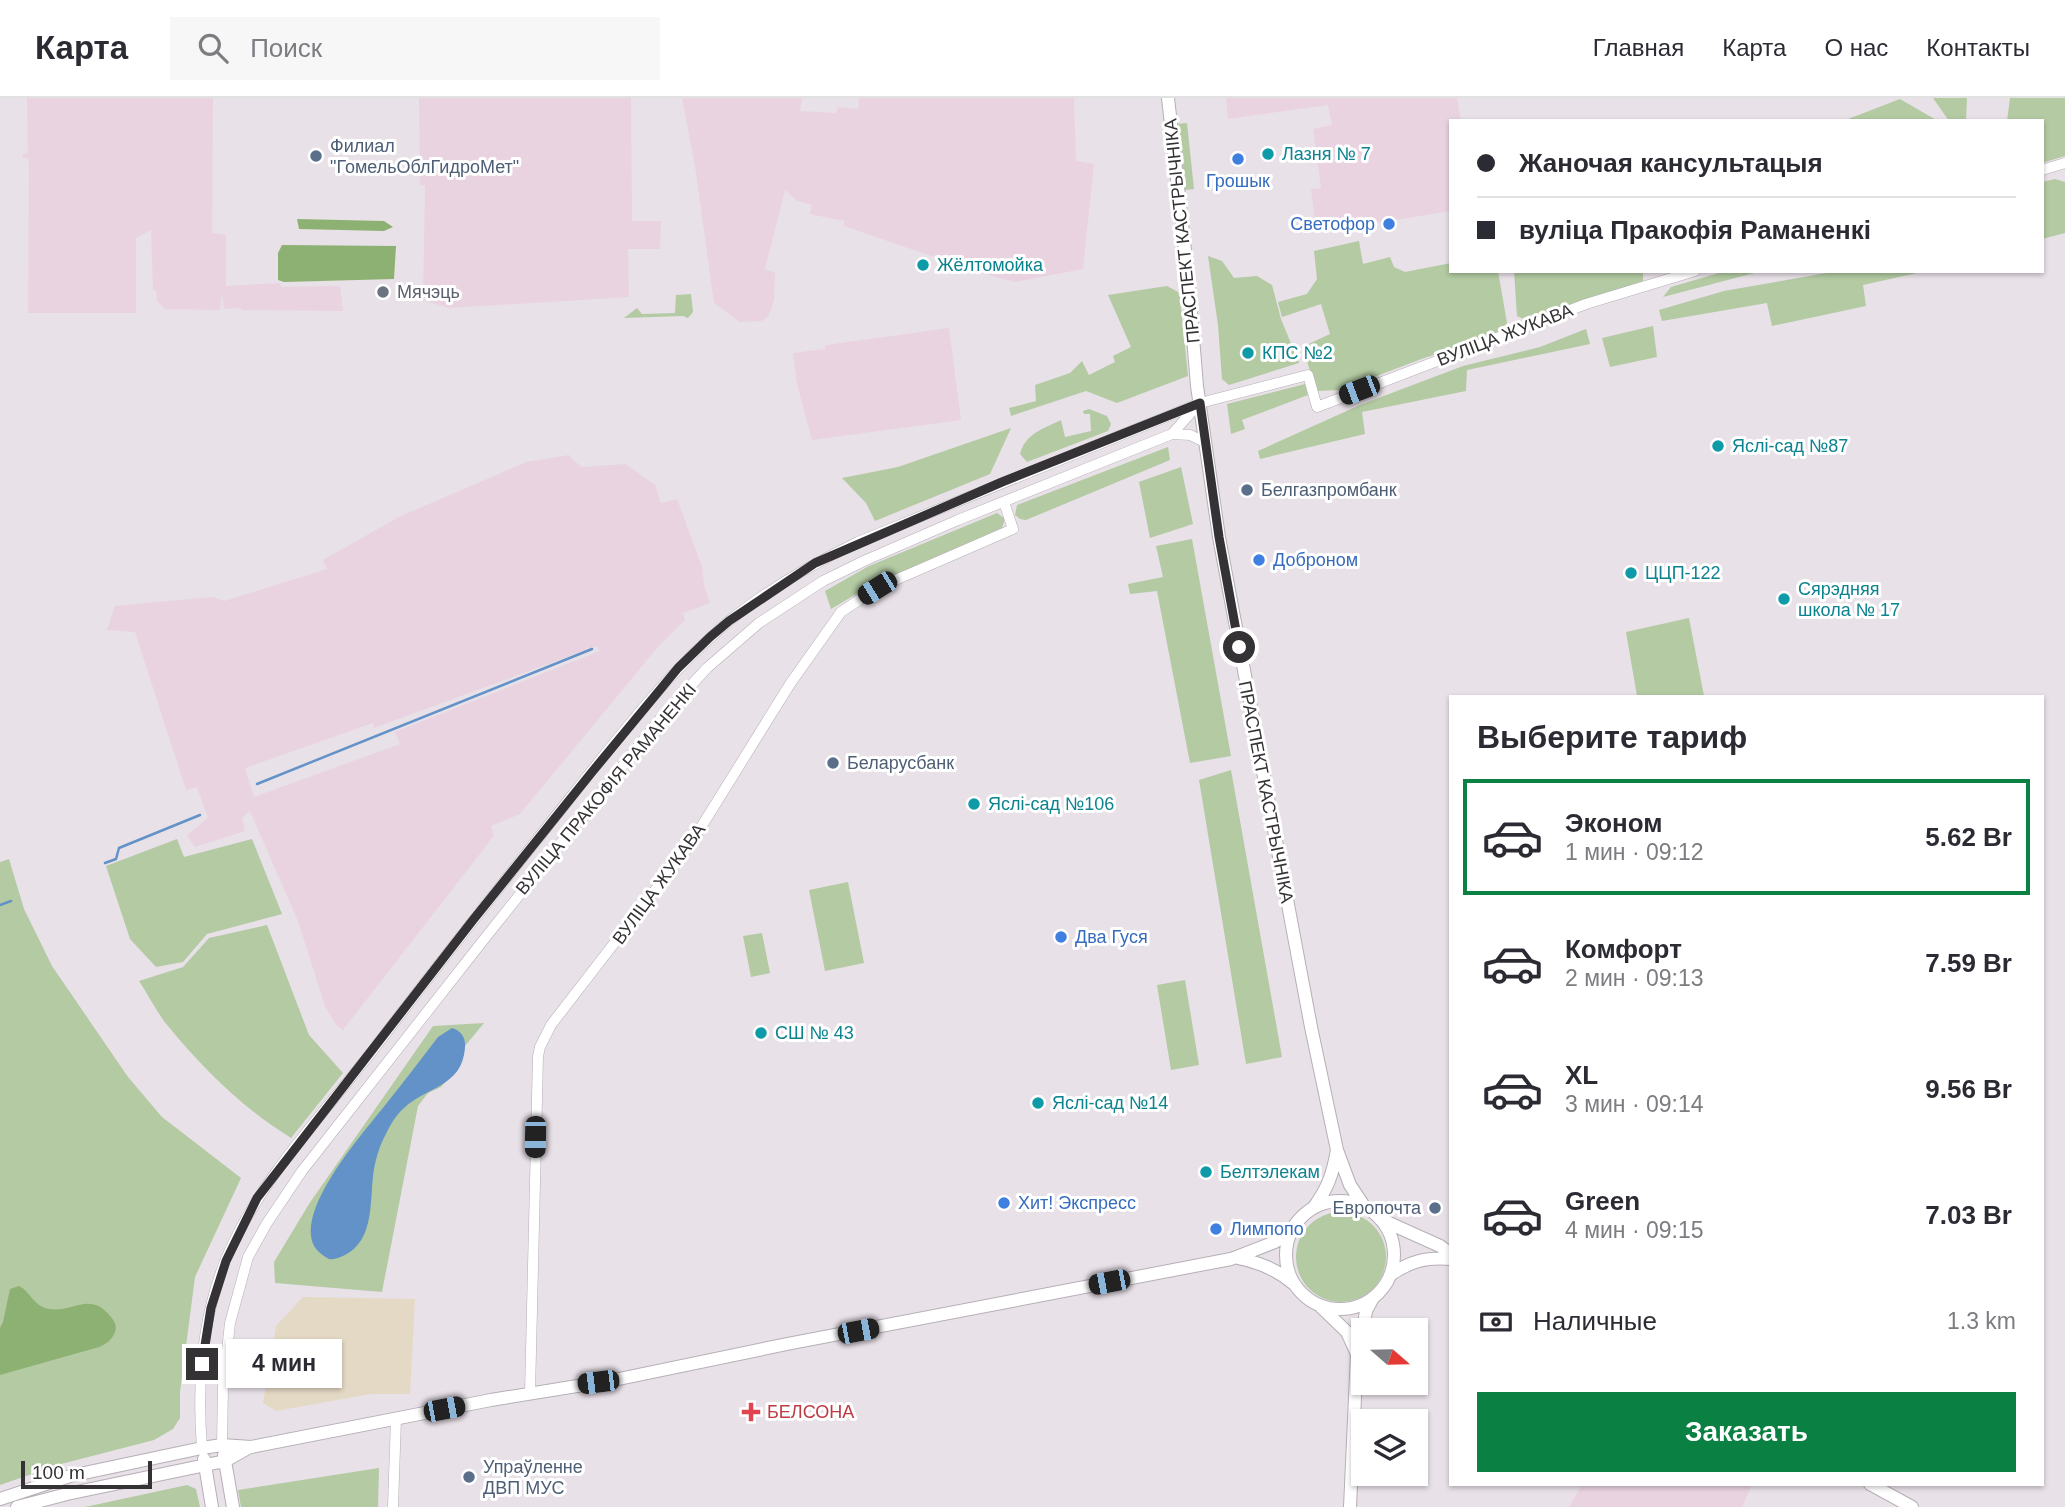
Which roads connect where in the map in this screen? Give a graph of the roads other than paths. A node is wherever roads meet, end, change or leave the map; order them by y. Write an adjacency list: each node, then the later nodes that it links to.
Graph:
1 (1168, 98): 5 (main road, ПРАСПЕКТ КАСТРЫЧНІКА)
2 (2065, 163): 3 (street)
3 (2044, 169)
4 (1688, 273): 5 (street, ВУЛІЦА ЖУКАВА)
5 (1200, 403): 6 (street, ВУЛІЦА ПРАКОФІЯ РАМАНЕНКІ); 7 (main road, ПРАСПЕКТ КАСТРЫЧНІКА); 9 (street, ВУЛІЦА ПРАКОФІЯ РАМАНЕНКІ)
6 (1172, 433): 7 (street); 8 (street, ВУЛІЦА ПРАКОФІЯ РАМАНЕНКІ)
7 (1205, 442): 15 (main road, ПРАСПЕКТ КАСТРЫЧНІКА)
8 (1004, 502): 10 (street, ВУЛІЦА ПРАКОФІЯ РАМАНЕНКІ); 29 (street, ВУЛІЦА ЖУКАВА)
9 (953, 503): 10 (street); 11 (street, ВУЛІЦА ПРАКОФІЯ РАМАНЕНКІ)
10 (958, 520): 12 (street, ВУЛІЦА ПРАКОФІЯ РАМАНЕНКІ)
11 (815, 563): 12 (street); 13 (street, ВУЛІЦА ПРАКОФІЯ РАМАНЕНКІ)
12 (823, 581): 14 (street, ВУЛІЦА ПРАКОФІЯ РАМАНЕНКІ)
13 (473, 920): 14 (street); 34 (street, ВУЛІЦА ПРАКОФІЯ РАМАНЕНКІ)
14 (489, 933): 32 (street, ВУЛІЦА ПРАКОФІЯ РАМАНЕНКІ)
15 (1337, 1150): 16 (main road, ПРАСПЕКТ КАСТРЫЧНІКА); 17 (main road, ПРАСПЕКТ КАСТРЫЧНІКА)
16 (1364, 1206): 17 (main road); 18 (main road)
17 (1313, 1208): 19 (main road)
18 (1380, 1219): 20 (main road); 23 (main road)
19 (1293, 1228): 22 (main road); 24 (main road)
20 (1449, 1255)
21 (1449, 1257): 23 (main road)
22 (1238, 1258): 24 (main road); 29 (main road)
23 (1390, 1275): 25 (main road)
24 (1295, 1285): 26 (main road)
25 (1374, 1297): 26 (main road); 27 (main road)
26 (1318, 1304): 28 (main road)
27 (1365, 1318)
28 (1351, 1340)
29 (530, 1393): 31 (main road)
30 (1355, 1395): 43 (main road)
31 (396, 1418): 33 (main road); 42 (street)
32 (222, 1445): 33 (main road); 34 (main road); 35 (main road)
33 (251, 1447): 35 (main road)
34 (202, 1448): 36 (main road); 38 (main road)
35 (225, 1461): 36 (main road); 41 (main road)
36 (205, 1465): 39 (main road); 40 (main road)
37 (1874, 1486): 44 (main road)
38 (0, 1499)
39 (18, 1507)
40 (212, 1507)
41 (233, 1507)
42 (393, 1507)
43 (1350, 1507)
44 (1912, 1507)

